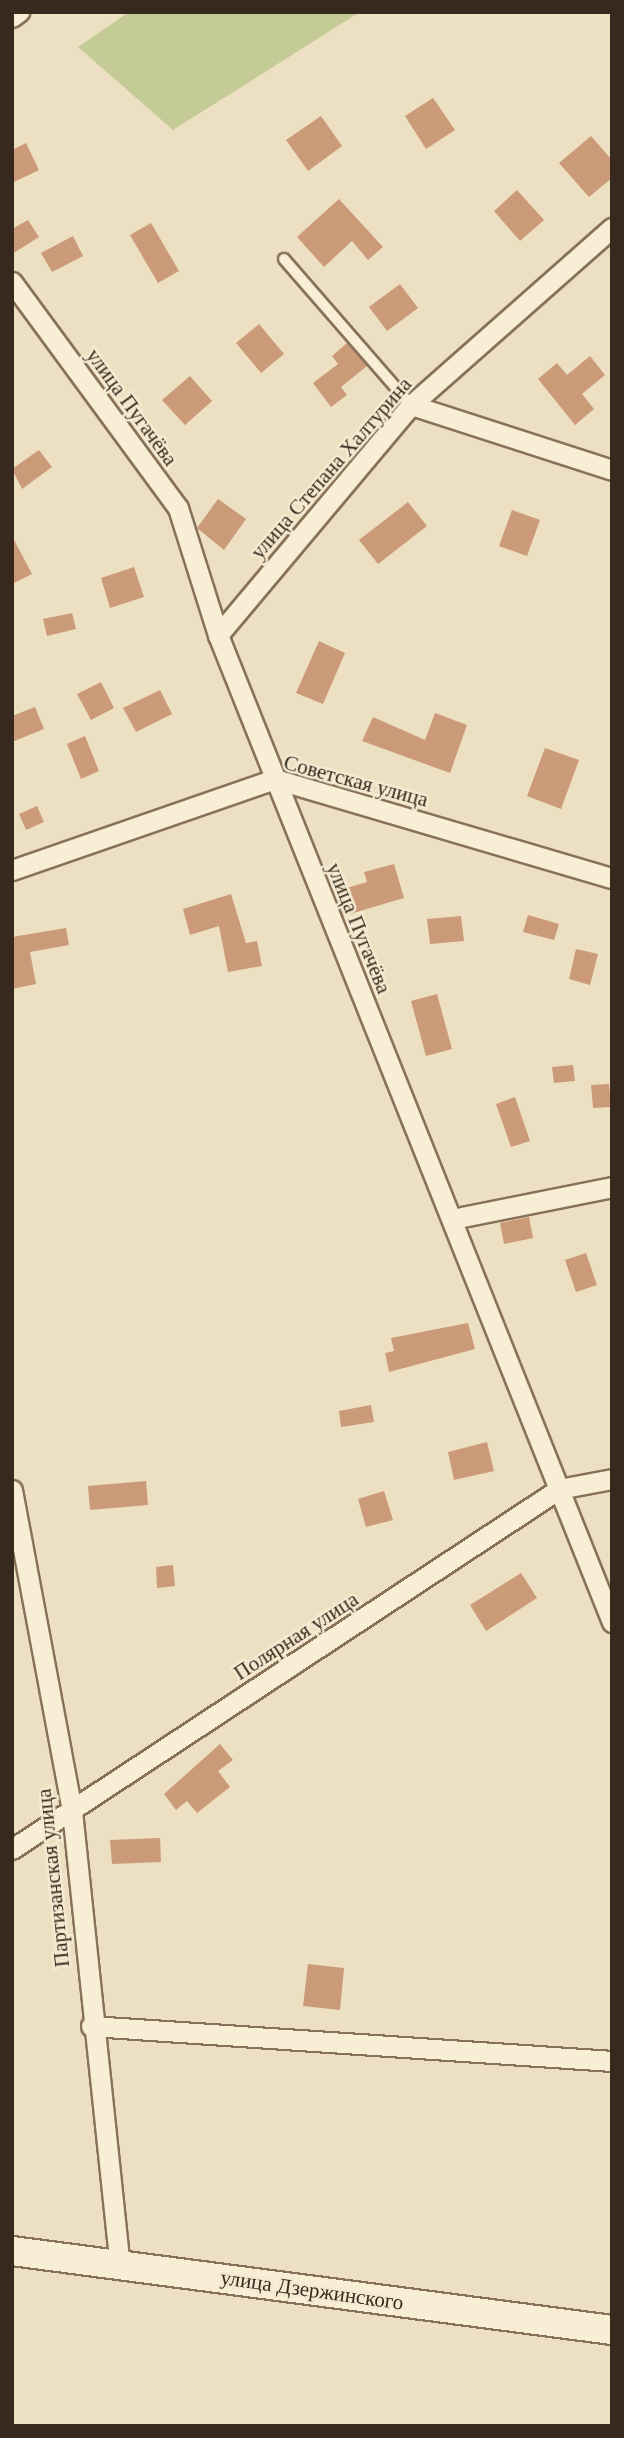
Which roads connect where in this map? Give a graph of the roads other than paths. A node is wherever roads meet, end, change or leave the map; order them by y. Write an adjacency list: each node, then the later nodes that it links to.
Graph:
1 (19, 12): 2 (street)
2 (12, 17)
3 (612, 228): 6 (street, улица Степана Халтурина)
4 (284, 259): 6 (lane)
5 (12, 282): 8 (street, улица Пугачёва)
6 (411, 405): 7 (street); 8 (street, улица Степана Халтурина)
7 (612, 470)
8 (218, 635): 9 (street, улица Пугачёва)
9 (275, 779): 10 (street, Советская улица); 11 (street, Советская улица); 13 (street, улица Пугачёва)
10 (12, 870)
11 (612, 878)
12 (612, 1187): 13 (street)
13 (452, 1219): 15 (street, улица Пугачёва)
14 (612, 1479): 15 (street, Полярная улица)
15 (559, 1489): 17 (street, улица Пугачёва); 18 (street, Полярная улица)
16 (12, 1490): 18 (street, Партизанская улица)
17 (612, 1622)
18 (72, 1811): 19 (street, Полярная улица); 20 (street, Партизанская улица)
19 (12, 1849)
20 (91, 2026): 21 (street); 23 (street, Партизанская улица)
21 (612, 2061)
22 (12, 2251): 23 (street, улица Дзержинского)
23 (120, 2265): 24 (street, улица Дзержинского)
24 (612, 2330)

